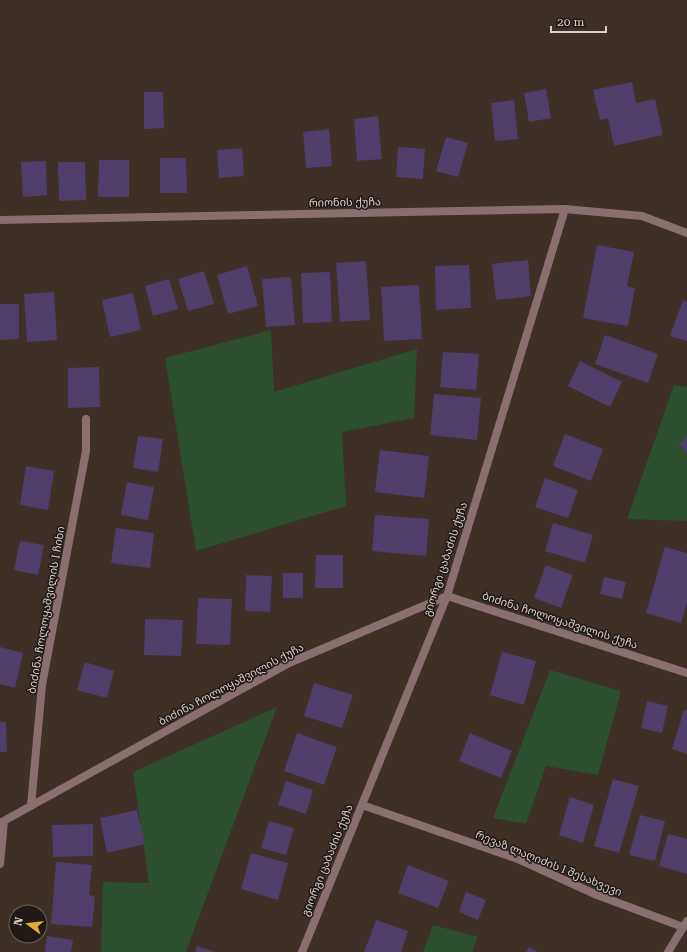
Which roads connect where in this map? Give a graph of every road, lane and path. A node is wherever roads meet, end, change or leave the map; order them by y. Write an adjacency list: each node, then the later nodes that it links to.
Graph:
1 (565, 209): 2 (street, რიონის ქუჩა); 3 (street, რიონის ქუჩა); 5 (street, გიორგი ცაბაძის ქუჩა)
2 (0, 220)
3 (687, 233)
4 (86, 419): 8 (street, ბიძინა ჩოლოყაშვილის I ჩიხი)
5 (447, 596): 6 (street, ბიძინა ჩოლოყაშვილის ქუჩა); 7 (street, გიორგი ცაბაძის ქუჩა); 8 (street, ბიძინა ჩოლოყაშვილის ქუჩა)
6 (687, 673)
7 (362, 805): 11 (street, რევაზ ლაღიძის I შესახვევი); 12 (street, გიორგი ცაბაძის ქუჩა)
8 (31, 806): 9 (street, ბიძინა ჩოლოყაშვილის ქუჩა)
9 (2, 822): 10 (street)
10 (0, 864)
11 (685, 924): 13 (street)
12 (302, 952)
13 (668, 952)

